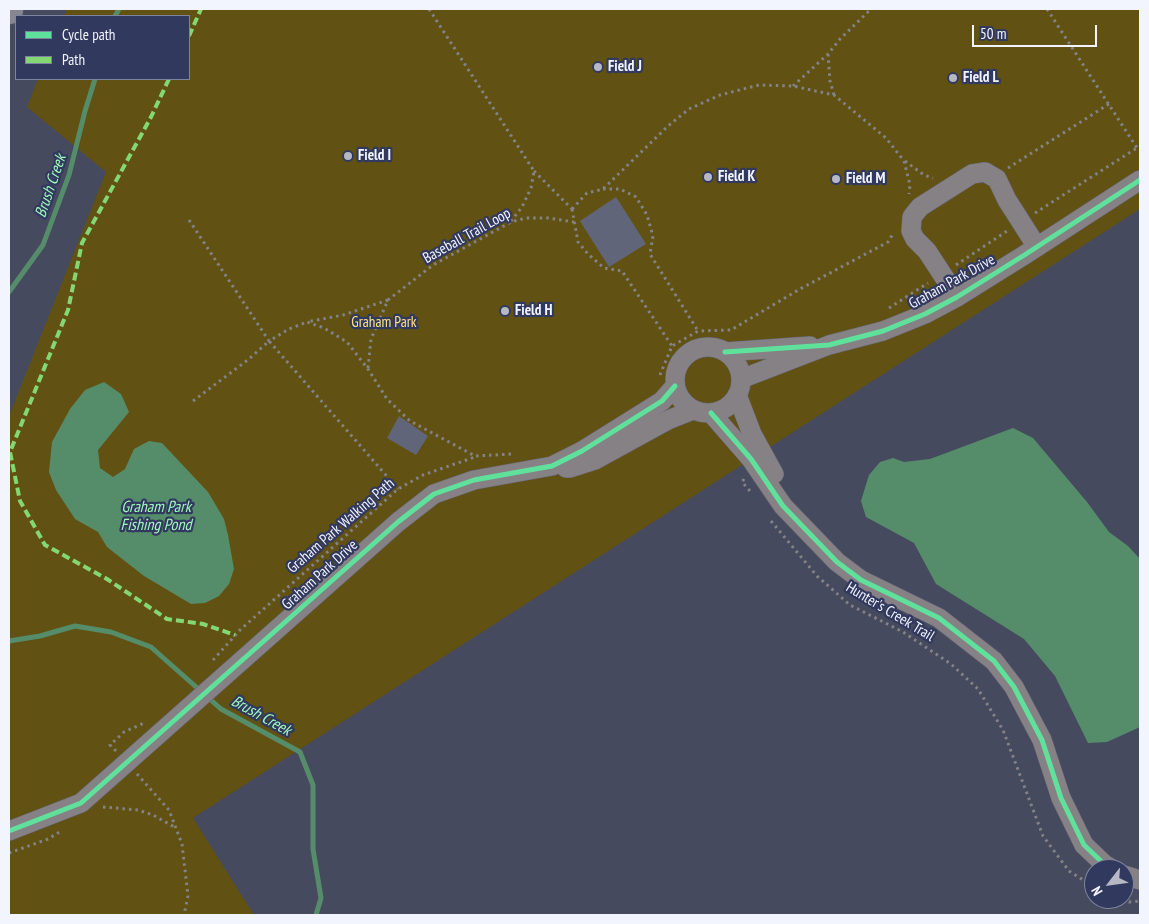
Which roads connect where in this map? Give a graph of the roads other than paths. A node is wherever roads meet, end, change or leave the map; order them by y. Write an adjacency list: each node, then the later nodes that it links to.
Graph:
1 (1140, 180): 2 (street, Graham Park Drive)
2 (1037, 247): 3 (street, Graham Park Drive); 3 (street)
3 (957, 297): 4 (street, Graham Park Drive)
4 (829, 345): 5 (street, Graham Park Drive); 7 (street, Graham Park Drive)
5 (725, 352): 6 (street, Graham Park Drive); 7 (street)
6 (667, 384): 8 (street); 9 (street, Graham Park Drive)
7 (739, 387): 8 (street, Graham Park Drive); 10 (street)
8 (702, 412): 9 (street, Graham Park Drive); 10 (street)
9 (552, 466): 11 (street, Graham Park Drive)
10 (802, 525): 12 (street)
11 (9, 831)
12 (1099, 859)

